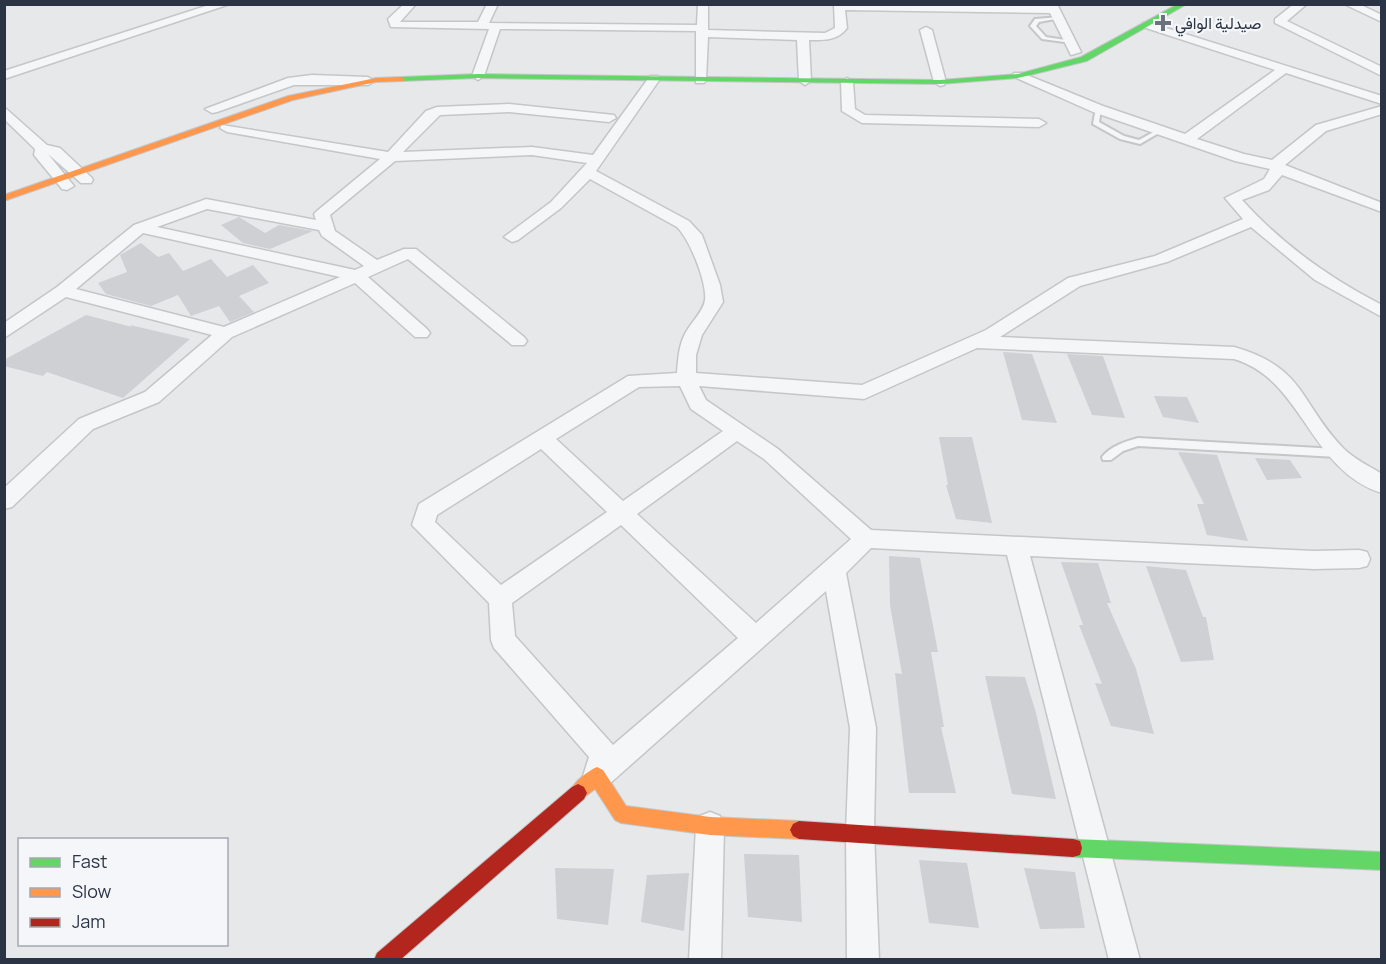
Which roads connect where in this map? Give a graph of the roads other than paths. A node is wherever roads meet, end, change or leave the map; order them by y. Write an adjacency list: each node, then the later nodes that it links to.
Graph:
1 (225, 4): 22 (street)
2 (411, 4): 13 (street)
3 (493, 4): 13 (street)
4 (703, 4): 15 (street)
5 (1163, 4): 18 (street)
6 (1184, 4): 12 (street)
7 (1302, 4): 21 (street)
8 (1349, 4): 11 (street)
9 (839, 6): 10 (street); 17 (street)
10 (1054, 11): 18 (street); 18 (lane)
11 (1382, 19)
12 (1147, 25): 19 (street); 20 (street)
13 (482, 26): 14 (street)
14 (496, 26): 15 (street); 23 (street)
15 (701, 30): 17 (street); 28 (street)
16 (926, 30): 32 (street)
17 (803, 37): 30 (street)
18 (1073, 47): 19 (street)
19 (1046, 68): 24 (street)
20 (1284, 69): 34 (street); 43 (street)
21 (1382, 72)
22 (4, 75)
23 (478, 76): 26 (street); 27 (street)
24 (1018, 76): 32 (street); 36 (street)
25 (305, 79): 29 (street); 33 (street); 35 (street)
26 (430, 79): 29 (street); 33 (street)
27 (654, 80): 28 (street); 48 (street)
28 (700, 80): 30 (street)
29 (368, 81): 33 (street)
30 (805, 81): 31 (street)
31 (847, 82): 32 (street); 40 (street)
32 (940, 82)
33 (319, 96): 41 (street); 47 (street)
34 (1382, 99)
35 (213, 109)
36 (1098, 109): 42 (street); 42 (lane)
37 (1382, 110): 49 (street)
38 (4, 111): 44 (street)
39 (609, 118): 46 (street)
40 (1039, 123)
41 (226, 128): 46 (street); 50 (street)
42 (1161, 130): 43 (street)
43 (1189, 138): 49 (street)
44 (44, 154): 45 (street); 51 (street); 52 (street)
45 (61, 156): 47 (street); 50 (street)
46 (391, 157): 48 (street); 56 (street)
47 (114, 158): 50 (street)
48 (593, 166): 58 (street); 68 (street)
49 (1278, 167): 53 (street); 55 (street)
50 (81, 176): 51 (street)
51 (63, 182): 52 (street); 54 (street)
52 (8, 197)
53 (1382, 208)
54 (4, 210)
55 (1251, 221): 62 (street); 67 (street)
56 (326, 227): 57 (street); 59 (street)
57 (140, 228): 60 (street); 61 (street)
58 (512, 237)
59 (376, 267): 60 (street); 66 (street)
60 (356, 275): 64 (street); 65 (street)
61 (63, 291): 63 (street); 64 (street)
62 (1382, 312)
63 (4, 332)
64 (226, 333): 74 (street)
65 (420, 333)
66 (518, 341)
67 (975, 342): 68 (street); 71 (street)
68 (686, 380): 69 (street); 70 (street)
69 (737, 431): 75 (street); 76 (street)
70 (543, 439): 75 (street); 80 (street)
71 (1337, 453): 72 (lane); 73 (street)
72 (1107, 458)
73 (1382, 485)
74 (4, 501)
75 (623, 512): 80 (street); 81 (street)
76 (866, 539): 77 (street); 79 (street)
77 (1016, 546): 78 (street); 85 (street)
78 (1359, 559)
79 (834, 570): 81 (street); 84 (street)
80 (500, 599): 82 (street)
81 (755, 638): 82 (street)
82 (597, 776): 83 (street); 87 (street)
83 (710, 826): 84 (street); 88 (street)
84 (860, 832): 85 (street); 89 (street)
85 (1094, 850): 86 (street); 90 (street)
86 (1382, 861)
87 (384, 960)
88 (705, 960)
89 (863, 960)
90 (1125, 960)

